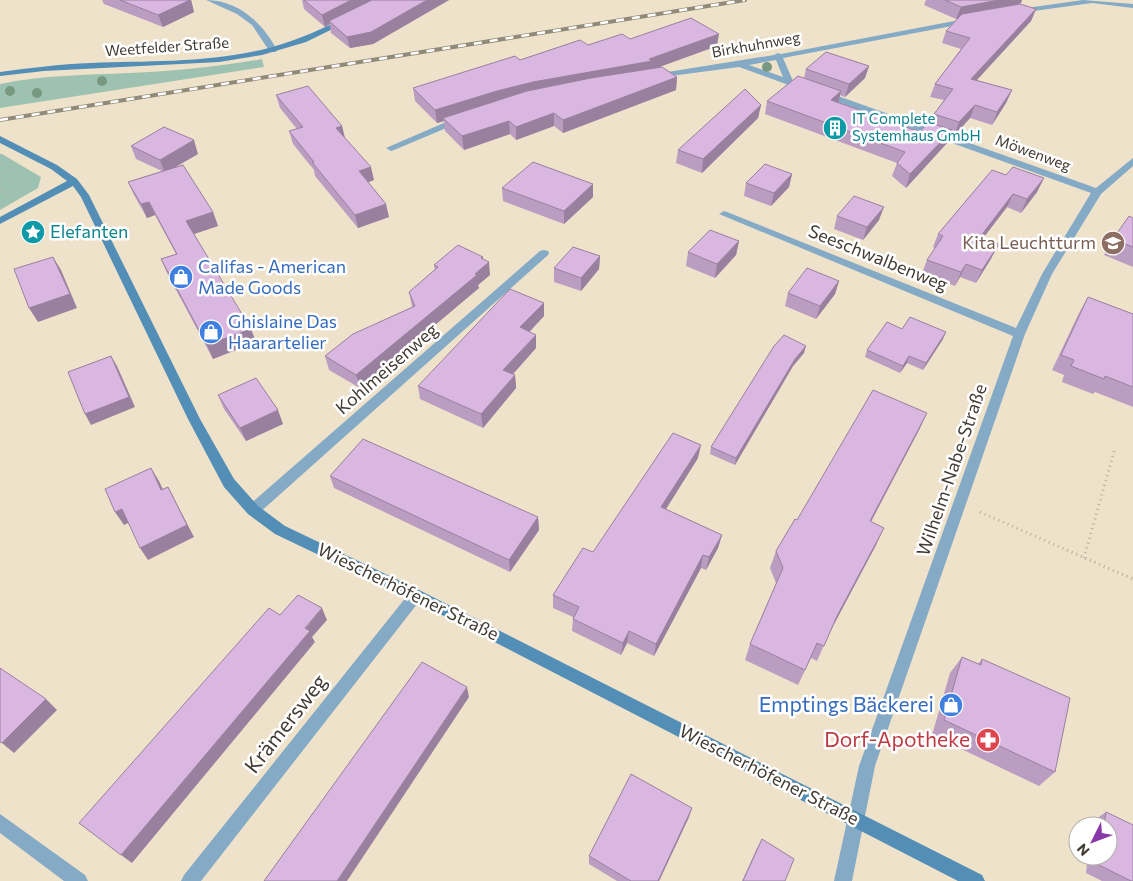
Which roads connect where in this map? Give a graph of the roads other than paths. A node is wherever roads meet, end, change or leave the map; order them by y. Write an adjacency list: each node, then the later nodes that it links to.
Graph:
1 (210, 0): 6 (street)
2 (1133, 6): 3 (street)
3 (1015, 11)
4 (356, 15): 6 (street, Weetfelder Straße)
5 (976, 18): 7 (street, Birkhuhnweg)
6 (272, 50): 9 (street, Weetfelder Straße)
7 (778, 55): 8 (street, Birkhuhnweg); 11 (street)
8 (740, 64): 10 (street, Birkhuhnweg); 11 (street, Möwenweg)
9 (0, 74)
10 (644, 78)
11 (789, 82): 17 (street, Möwenweg)
12 (465, 118): 14 (street)
13 (0, 139): 16 (street, Wiescherhöfener Straße)
14 (391, 148)
15 (1133, 161): 17 (street, Wilhelm-Nabe-Straße)
16 (74, 181): 19 (street); 22 (street, Wiescherhöfener Straße)
17 (1097, 192): 21 (street, Wilhelm-Nabe-Straße)
18 (724, 214): 21 (street, Seeschwalbenweg)
19 (0, 222)
20 (544, 253): 22 (street, Kohlmeisenweg)
21 (1018, 334): 24 (street, Wilhelm-Nabe-Straße)
22 (253, 510): 23 (street, Wiescherhöfener Straße)
23 (416, 595): 24 (street, Wiescherhöfener Straße); 27 (street, Krämersweg)
24 (856, 819): 28 (street, Wilhelm-Nabe-Straße); 29 (street, Wiescherhöfener Straße)
25 (0, 822): 26 (street)
26 (79, 881)
27 (190, 881)
28 (843, 881)
29 (976, 881)

